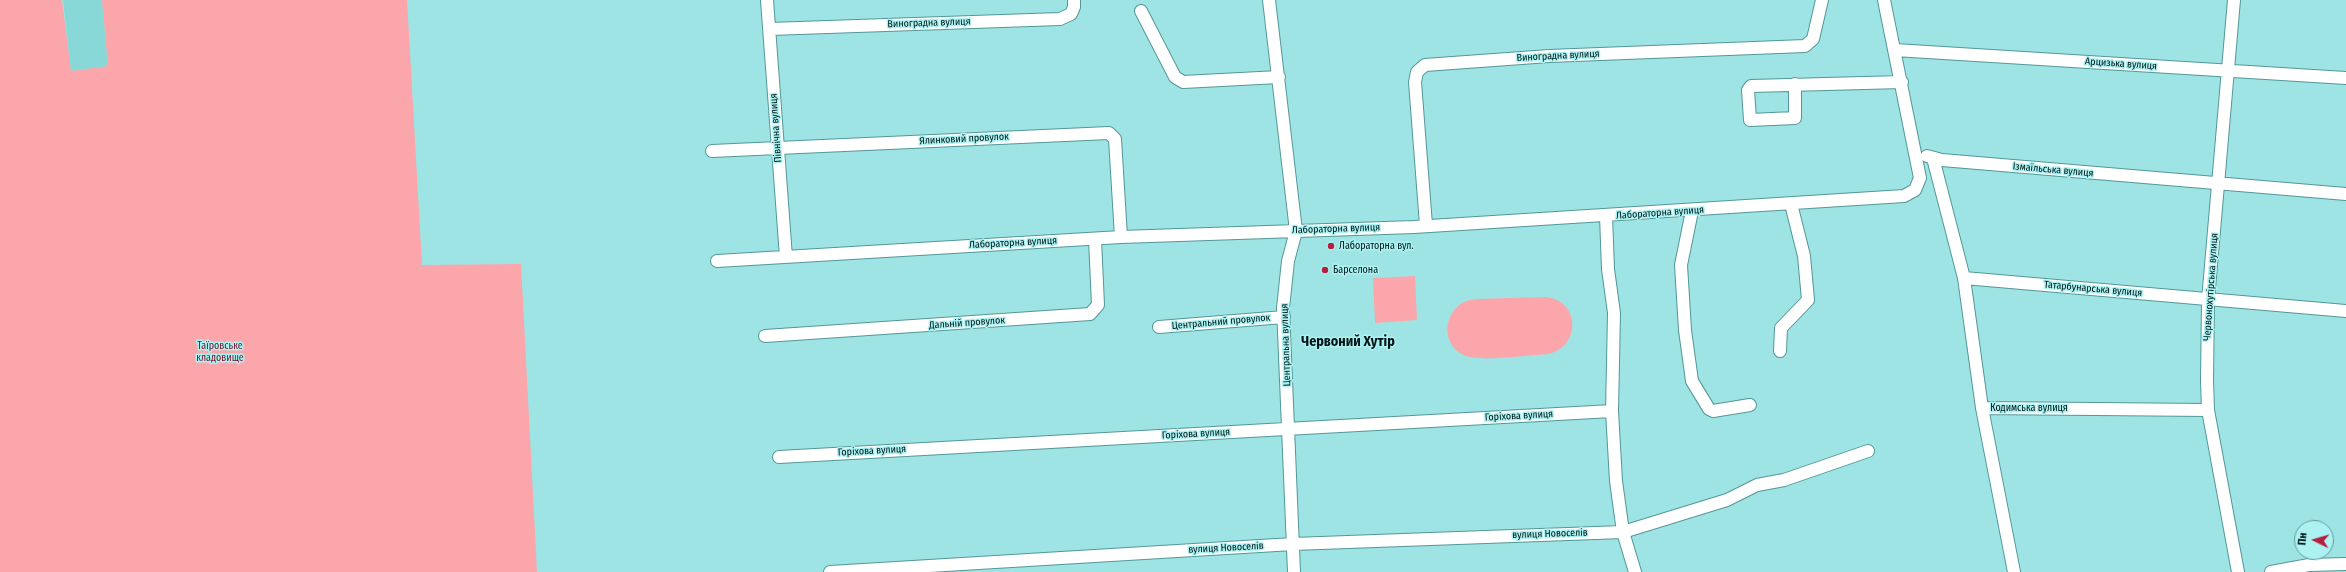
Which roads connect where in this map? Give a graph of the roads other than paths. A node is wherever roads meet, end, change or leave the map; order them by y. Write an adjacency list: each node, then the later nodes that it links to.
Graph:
1 (767, 0): 8 (street, Північна вулиця)
2 (1074, 0): 8 (street, Виноградна вулиця)
3 (1269, 0): 11 (street, Центральна вулиця)
4 (1822, 0): 24 (street, Виноградна вулиця)
5 (1884, 0): 9 (street)
6 (2234, 0): 10 (street, Червонохутірська вулиця)
7 (1141, 12): 11 (street)
8 (770, 29): 15 (street, Північна вулиця)
9 (1895, 50): 10 (street, Арцизька вулиця); 13 (street)
10 (2227, 70): 12 (street, Арцизька вулиця); 19 (street, Червонохутірська вулиця)
11 (1279, 77): 25 (street, Центральна вулиця)
12 (2346, 78)
13 (1902, 82): 14 (street); 17 (street)
14 (1795, 84): 14 (street)
15 (777, 149): 16 (street, Ялинковий провулок); 26 (street, Ялинковий провулок); 28 (street, Північна вулиця)
16 (712, 151)
17 (1916, 153): 18 (street, Ізмаїльська вулиця); 21 (street, Лабораторна вулиця)
18 (1933, 158): 19 (street, Ізмаїльська вулиця); 30 (street)
19 (2219, 185): 20 (street, Ізмаїльська вулиця); 31 (street, Червонохутірська вулиця)
20 (2346, 194)
21 (1791, 204): 22 (street, Лабораторна вулиця); 36 (street)
22 (1692, 211): 23 (street, Лабораторна вулиця); 37 (street)
23 (1606, 216): 24 (street, Лабораторна вулиця); 40 (street)
24 (1426, 225): 25 (street, Лабораторна вулиця)
25 (1296, 231): 26 (street, Лабораторна вулиця); 33 (street, Центральна вулиця)
26 (1121, 237): 27 (street, Лабораторна вулиця)
27 (1095, 239): 28 (street, Лабораторна вулиця); 35 (street, Дальній провулок)
28 (786, 257): 29 (street, Лабораторна вулиця)
29 (718, 261)
30 (1964, 278): 31 (street, Татарбунарська вулиця); 38 (street, Кодимська вулиця)
31 (2208, 300): 32 (street, Татарбунарська вулиця); 39 (street, Червонохутірська вулиця)
32 (2346, 311)
33 (1284, 317): 34 (street, Центральний провулок); 41 (street, Центральна вулиця)
34 (1159, 328)
35 (765, 336)
36 (1780, 351)
37 (1750, 405)
38 (1982, 408): 39 (street, Кодимська вулиця); 50 (street)
39 (2208, 410): 51 (street, Червонохутірська вулиця)
40 (1612, 411): 41 (street, Горіхова вулиця); 44 (street)
41 (1288, 428): 43 (street, Горіхова вулиця); 45 (street, Центральна вулиця)
42 (1868, 451): 44 (street, вулиця Новоселів)
43 (779, 457)
44 (1623, 532): 45 (street, вулиця Новоселів); 49 (street)
45 (1293, 544): 47 (street, вулиця Новоселів); 48 (street, Центральна вулиця)
46 (2346, 564): 52 (street)
47 (830, 572)
48 (1294, 572)
49 (1635, 572)
50 (2014, 572)
51 (2238, 572)
52 (2271, 572)

